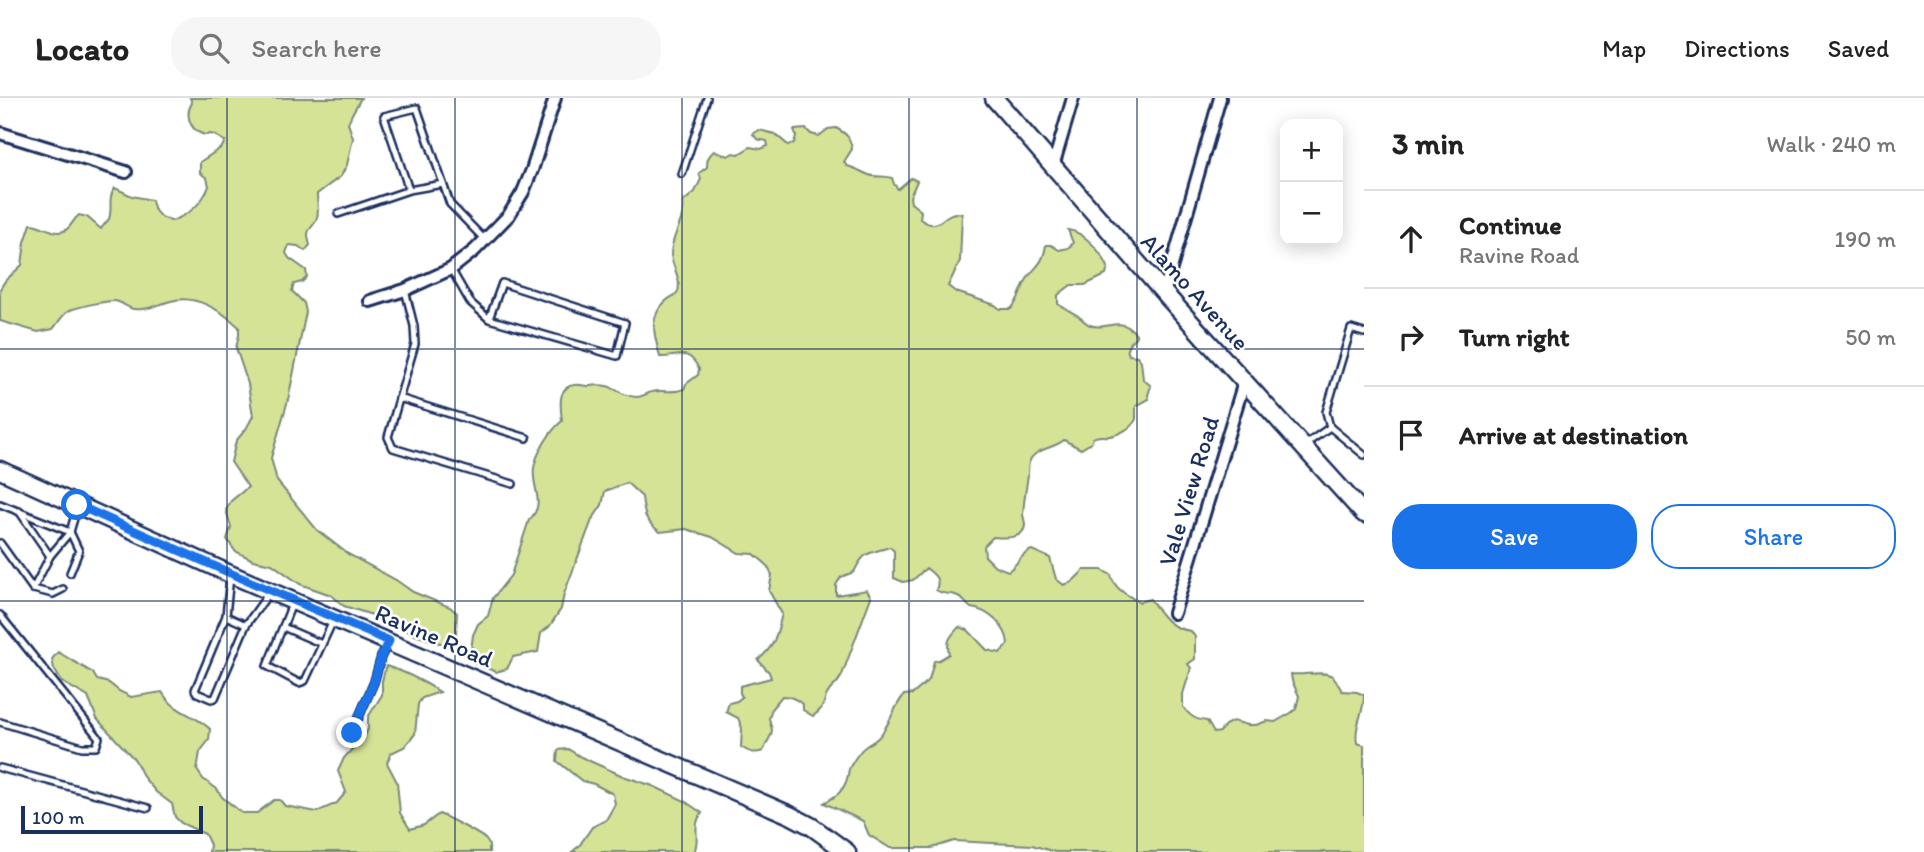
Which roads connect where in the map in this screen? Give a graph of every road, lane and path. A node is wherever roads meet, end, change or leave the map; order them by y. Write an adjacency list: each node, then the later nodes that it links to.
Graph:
1 (555, 98): 13 (street)
2 (707, 98): 9 (lane)
3 (993, 98): 7 (street, Alamo Avenue)
4 (1073, 98): 7 (street)
5 (1220, 98): 16 (street)
6 (0, 133): 8 (street)
7 (1053, 166): 16 (street, Alamo Avenue)
8 (126, 172)
9 (682, 174)
10 (443, 184): 11 (lane); 11 (lane); 13 (lane)
11 (409, 190): 12 (lane)
12 (338, 214)
13 (485, 240): 14 (street)
14 (451, 269): 15 (street); 18 (lane)
15 (405, 290): 17 (street); 21 (lane)
16 (1164, 293): 20 (street, Alamo Avenue)
17 (370, 301)
18 (489, 319): 18 (lane)
19 (1364, 333): 22 (lane)
20 (1244, 382): 24 (street, Alamo Avenue); 41 (street, Vale View Road)
21 (399, 398): 23 (lane); 27 (lane)
22 (1330, 427): 24 (lane); 25 (lane)
23 (527, 438)
24 (1303, 446): 30 (street, Alamo Avenue)
25 (1364, 455)
26 (0, 470): 29 (street, Ravine Road)
27 (513, 484)
28 (0, 504): 31 (lane)
29 (77, 505): 32 (lane); 36 (street, Ravine Road)
30 (1362, 507)
31 (19, 511): 32 (lane); 34 (lane)
32 (70, 532): 34 (lane); 35 (lane)
33 (0, 542): 37 (lane)
34 (50, 556): 37 (lane)
35 (70, 573)
36 (230, 573): 39 (street, Ravine Road); 43 (lane)
37 (33, 589): 38 (lane)
38 (63, 589)
39 (271, 591): 40 (street, Ravine Road); 45 (lane)
40 (294, 601): 44 (street, Ravine Road); 46 (lane)
41 (1174, 613)
42 (0, 615): 49 (lane)
43 (226, 616): 45 (lane); 45 (lane)
44 (334, 618): 47 (street, Ravine Road); 48 (lane)
45 (246, 625)
46 (283, 627): 48 (lane); 48 (lane)
47 (389, 641): 50 (lane); 53 (street, Ravine Road)
48 (322, 644)
49 (0, 722)
50 (352, 733)
51 (0, 768): 52 (lane)
52 (148, 808)
53 (847, 852)

